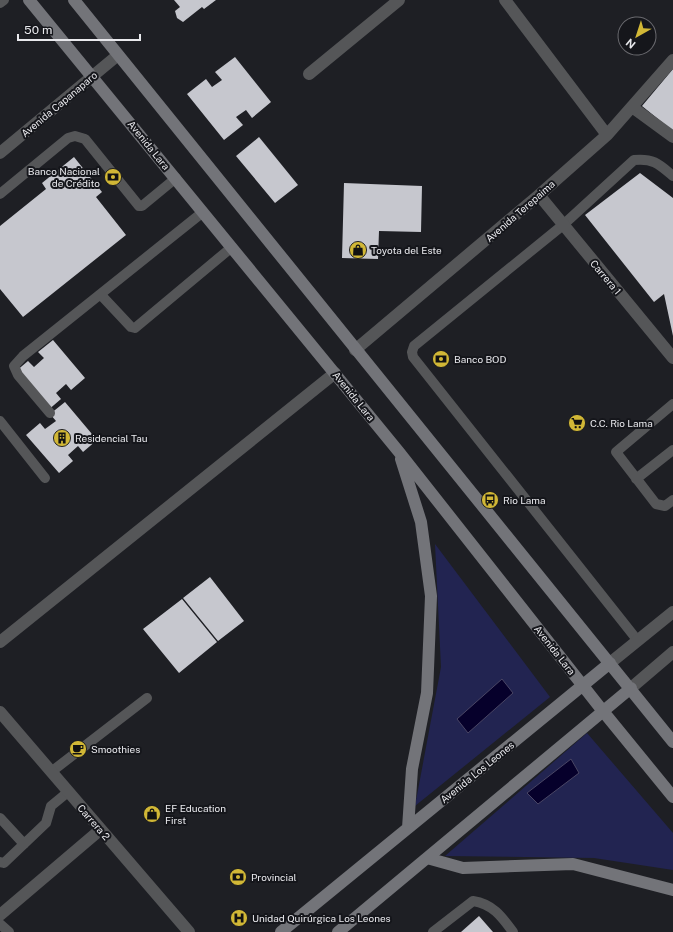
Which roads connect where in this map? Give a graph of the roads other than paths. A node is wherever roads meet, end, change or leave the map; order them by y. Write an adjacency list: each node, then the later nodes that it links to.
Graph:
1 (4, 0): 6 (lane)
2 (29, 0): 10 (street, Avenida Lara)
3 (74, 0): 7 (street)
4 (399, 0): 9 (street)
5 (504, 0): 12 (street)
6 (0, 3)
7 (118, 55): 10 (street, Avenida Capanaparo); 23 (street)
8 (673, 60): 11 (street, Avenida Terepaima)
9 (309, 74)
10 (93, 76): 14 (street, Avenida Capanaparo); 16 (street, Avenida Lara)
11 (632, 107): 12 (street, Avenida Terepaima); 13 (street)
12 (607, 135): 18 (street, Avenida Terepaima)
13 (673, 137)
14 (0, 153)
15 (673, 176): 20 (lane)
16 (176, 178): 17 (lane); 19 (street, Avenida Lara)
17 (0, 194)
18 (539, 195): 20 (street, Carrera 1); 23 (street, Avenida Terepaima)
19 (203, 212): 21 (street, Avenida Lara); 22 (lane)
20 (563, 225): 24 (street, Carrera 1); 35 (lane)
21 (232, 247): 22 (lane); 25 (street, Avenida Lara)
22 (101, 295): 27 (lane)
23 (355, 350): 38 (street)
24 (673, 358)
25 (335, 373): 30 (street, Avenida Lara); 36 (street)
26 (673, 404): 32 (lane)
27 (50, 413)
28 (0, 421): 31 (lane)
29 (673, 450): 32 (lane)
30 (399, 452): 39 (street, Avenida Lara); 49 (street)
31 (45, 478)
32 (636, 479): 33 (lane)
33 (673, 500)
34 (673, 612): 35 (street, Avenida Los Leones)
35 (638, 641): 38 (street, Avenida Los Leones)
36 (0, 642)
37 (673, 652): 40 (street)
38 (610, 663): 39 (street, Avenida Los Leones); 40 (street)
39 (583, 686): 42 (street, Avenida Lara); 49 (street, Avenida Los Leones)
40 (631, 688): 42 (street); 44 (street)
41 (147, 698): 45 (lane)
42 (602, 710): 47 (street, Avenida Lara); 52 (street)
43 (0, 712): 45 (street, Carrera 2)
44 (673, 742)
45 (51, 772): 46 (street, Carrera 2)
46 (68, 792): 50 (street, Carrera 2); 51 (lane)
47 (673, 797)
48 (0, 818): 51 (lane)
49 (408, 828): 59 (street, Avenida Los Leones)
50 (100, 830): 55 (street); 58 (street, Carrera 2)
51 (24, 844): 53 (lane)
52 (427, 858): 54 (street); 60 (street)
53 (0, 862)
54 (673, 890)
55 (0, 915)
56 (0, 924): 57 (lane)
57 (9, 932)
58 (189, 932)
59 (280, 932)
60 (338, 932)
61 (433, 932): 62 (lane)
62 (513, 932)

